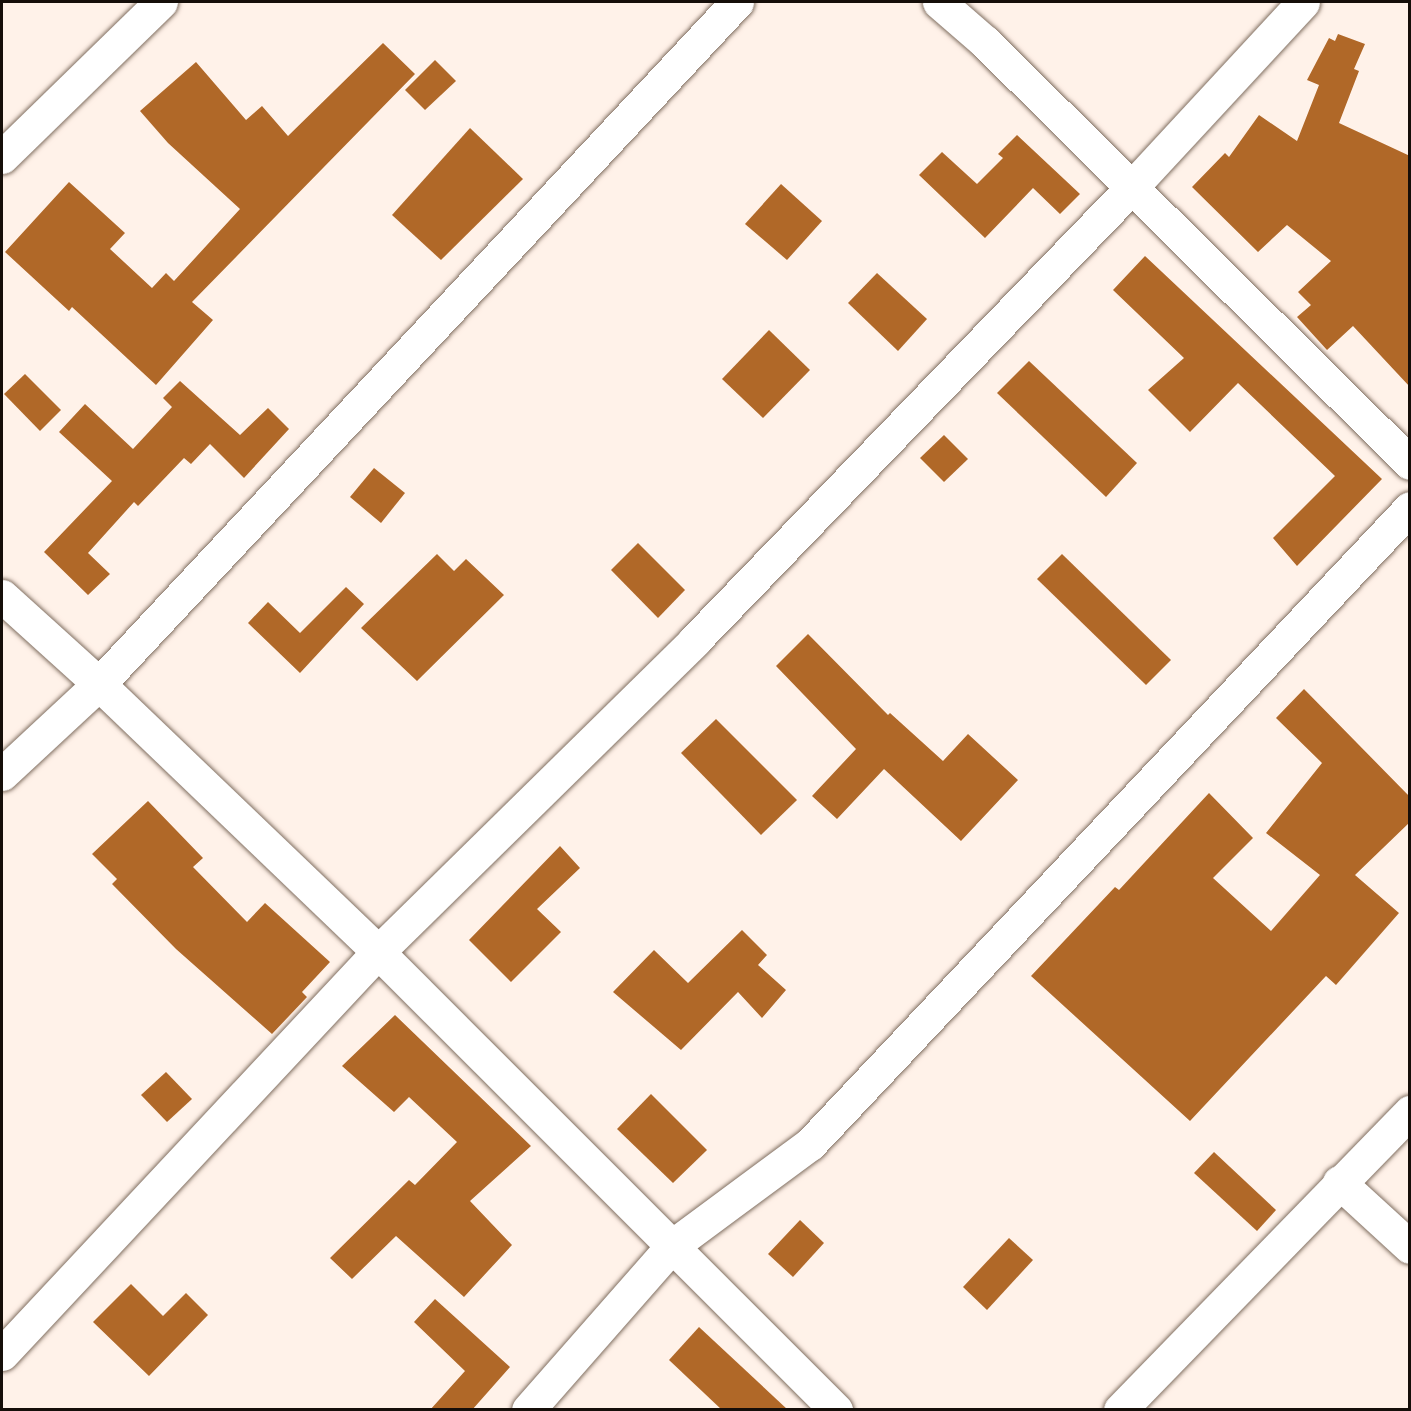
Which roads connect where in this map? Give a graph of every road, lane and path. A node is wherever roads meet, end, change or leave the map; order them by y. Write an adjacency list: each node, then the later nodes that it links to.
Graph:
1 (161, 2): 5 (street)
2 (737, 2): 10 (street)
3 (939, 2): 6 (street)
4 (1303, 2): 6 (street)
5 (2, 156)
6 (1131, 188): 7 (street); 12 (street)
7 (1410, 463)
8 (1410, 508): 15 (street)
9 (2, 596): 10 (street)
10 (99, 684): 11 (street); 12 (street)
11 (2, 774)
12 (378, 952): 15 (street); 17 (street)
13 (1410, 1112): 14 (street)
14 (1339, 1182): 16 (street); 20 (street)
15 (672, 1246): 18 (street); 19 (street)
16 (1410, 1247)
17 (2, 1354)
18 (528, 1410)
19 (836, 1410)
20 (1120, 1410)

